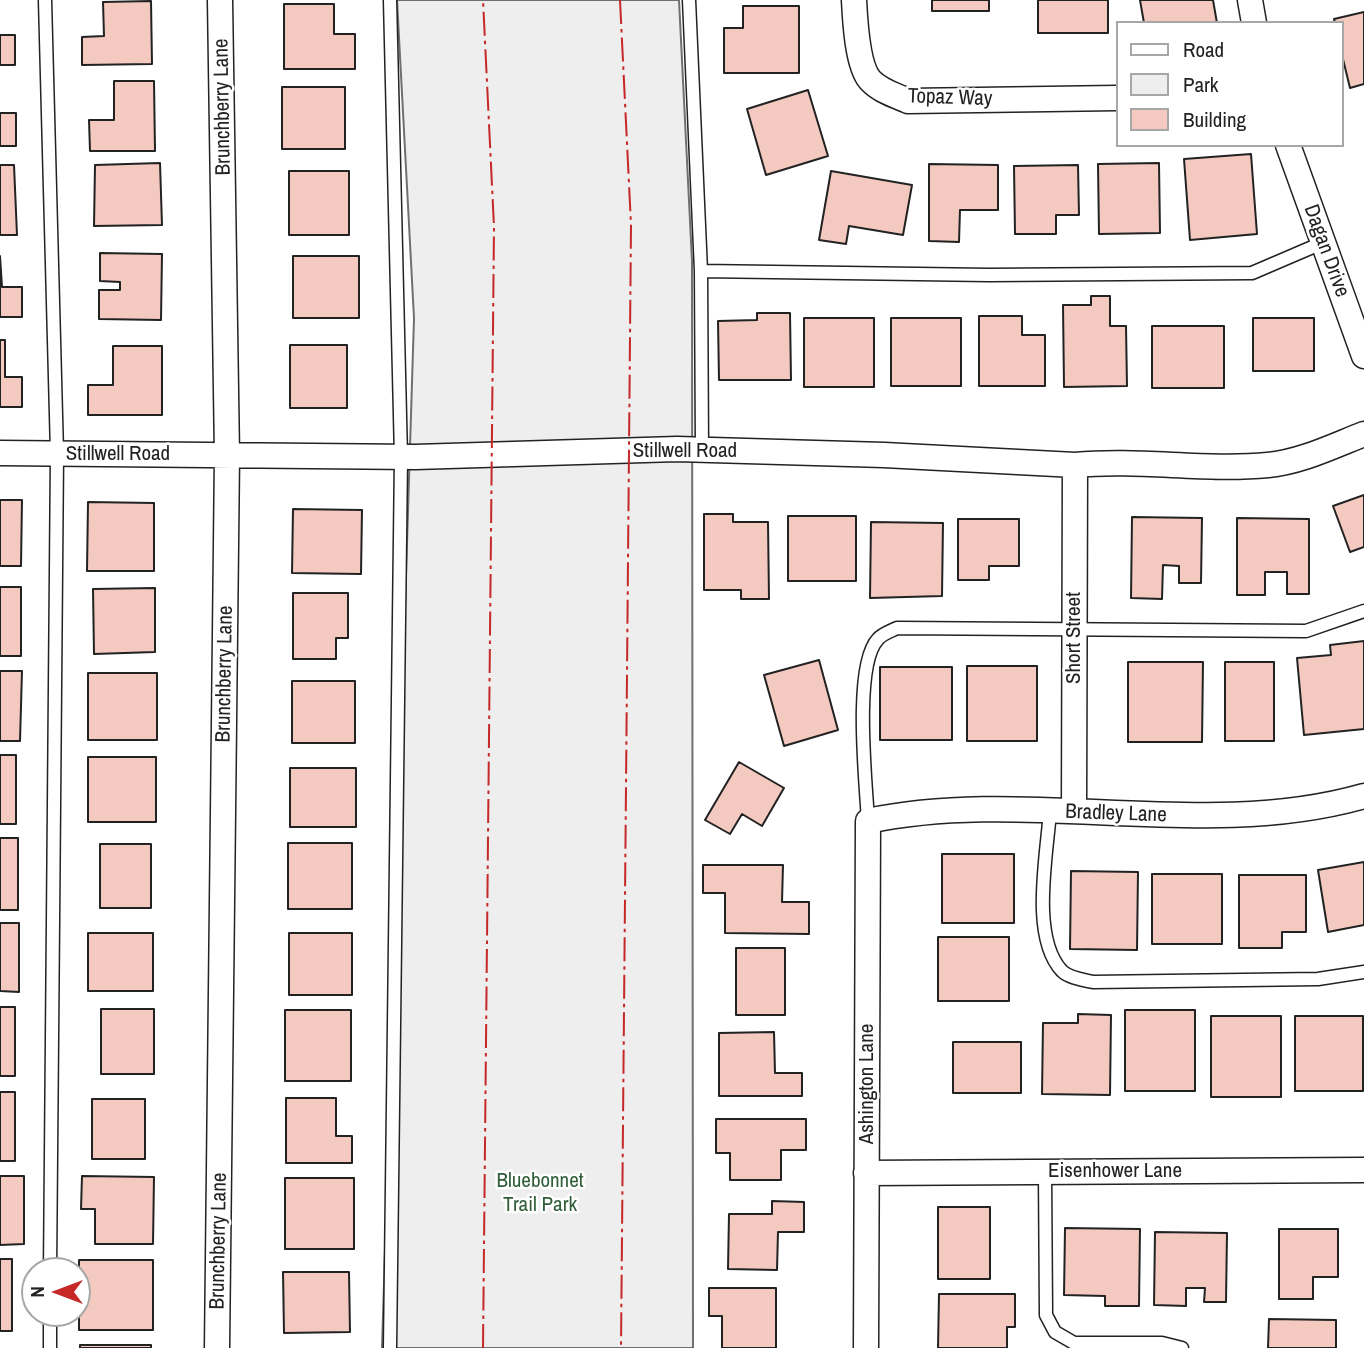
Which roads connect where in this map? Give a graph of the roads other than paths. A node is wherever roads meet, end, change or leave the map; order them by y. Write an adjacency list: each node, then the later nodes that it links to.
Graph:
1 (45, 0): 16 (lane)
2 (220, 0): 17 (street, Brunchberry Lane)
3 (390, 0): 18 (lane)
4 (689, 0): 11 (lane)
5 (853, 0): 8 (street, Topaz Way)
6 (1250, 0): 7 (street)
7 (1254, 21)
8 (1116, 98)
9 (1289, 147): 10 (street, Dagan Drive)
10 (1322, 243): 11 (lane); 12 (street, Dagan Drive)
11 (701, 271): 14 (lane)
12 (1364, 356)
13 (1364, 434): 19 (street, Stillwell Road)
14 (702, 450): 18 (street, Stillwell Road); 19 (street, Stillwell Road)
15 (0, 453): 16 (street, Stillwell Road)
16 (57, 453): 17 (street, Stillwell Road); 29 (lane)
17 (227, 455): 18 (street, Stillwell Road); 32 (street, Brunchberry Lane)
18 (401, 457): 33 (lane)
19 (1075, 465): 21 (street, Short Street)
20 (1364, 611): 21 (lane)
21 (1074, 630): 23 (street, Short Street); 24 (lane)
22 (1364, 796): 23 (street, Bradley Lane)
23 (1062, 811): 24 (street, Bradley Lane); 25 (lane)
24 (868, 821): 28 (street, Ashington Lane)
25 (1364, 972)
26 (1364, 1170): 27 (street, Eisenhower Lane)
27 (1045, 1172): 28 (street, Eisenhower Lane); 35 (lane)
28 (866, 1173): 34 (street, Ashington Lane)
29 (50, 1257)
30 (50, 1327): 31 (lane)
31 (50, 1348)
32 (218, 1348)
33 (390, 1348)
34 (866, 1348)
35 (1182, 1348)

